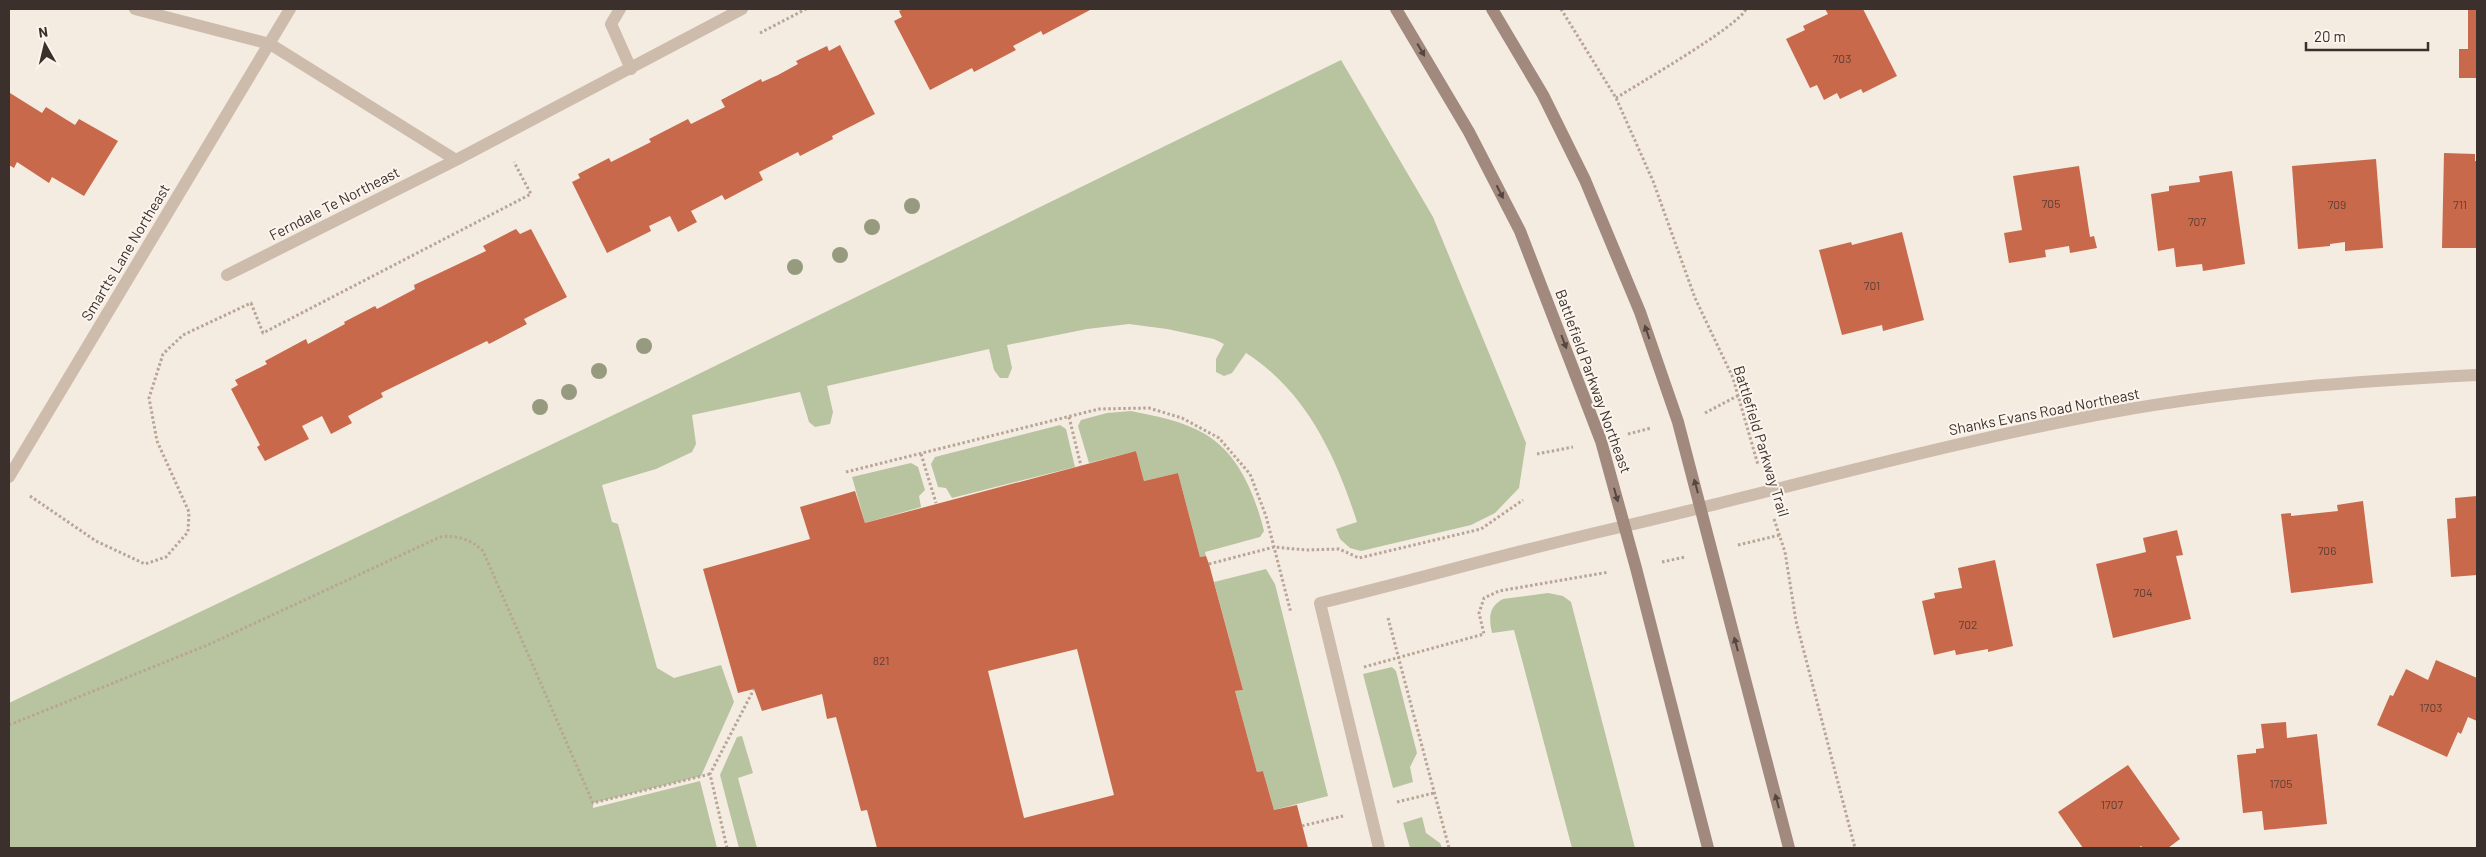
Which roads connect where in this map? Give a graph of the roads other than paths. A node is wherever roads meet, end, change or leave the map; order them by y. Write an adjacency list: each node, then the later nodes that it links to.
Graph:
1 (135, 9): 7 (street)
2 (290, 9): 7 (street, Smartts Lane Northeast)
3 (620, 9): 8 (street)
4 (742, 9): 8 (street, Ferndale Te Northeast)
5 (1396, 9): 14 (main road, Battlefield Parkway Northeast, one-way to 14)
6 (1492, 9): 13 (main road, one-way to 6)
7 (270, 44): 9 (street); 12 (street, Smartts Lane Northeast)
8 (631, 69): 9 (street, Ferndale Te Northeast)
9 (456, 160): 10 (street, Ferndale Te Northeast)
10 (228, 275)
11 (2477, 375): 13 (street, Shanks Evans Road Northeast)
12 (9, 477)
13 (1702, 508): 14 (street, Shanks Evans Road Northeast); 17 (main road, one-way to 13)
14 (1625, 526): 15 (street, Shanks Evans Road Northeast); 16 (main road, Battlefield Parkway Northeast)
15 (1379, 848)
16 (1708, 848)
17 (1789, 848)

